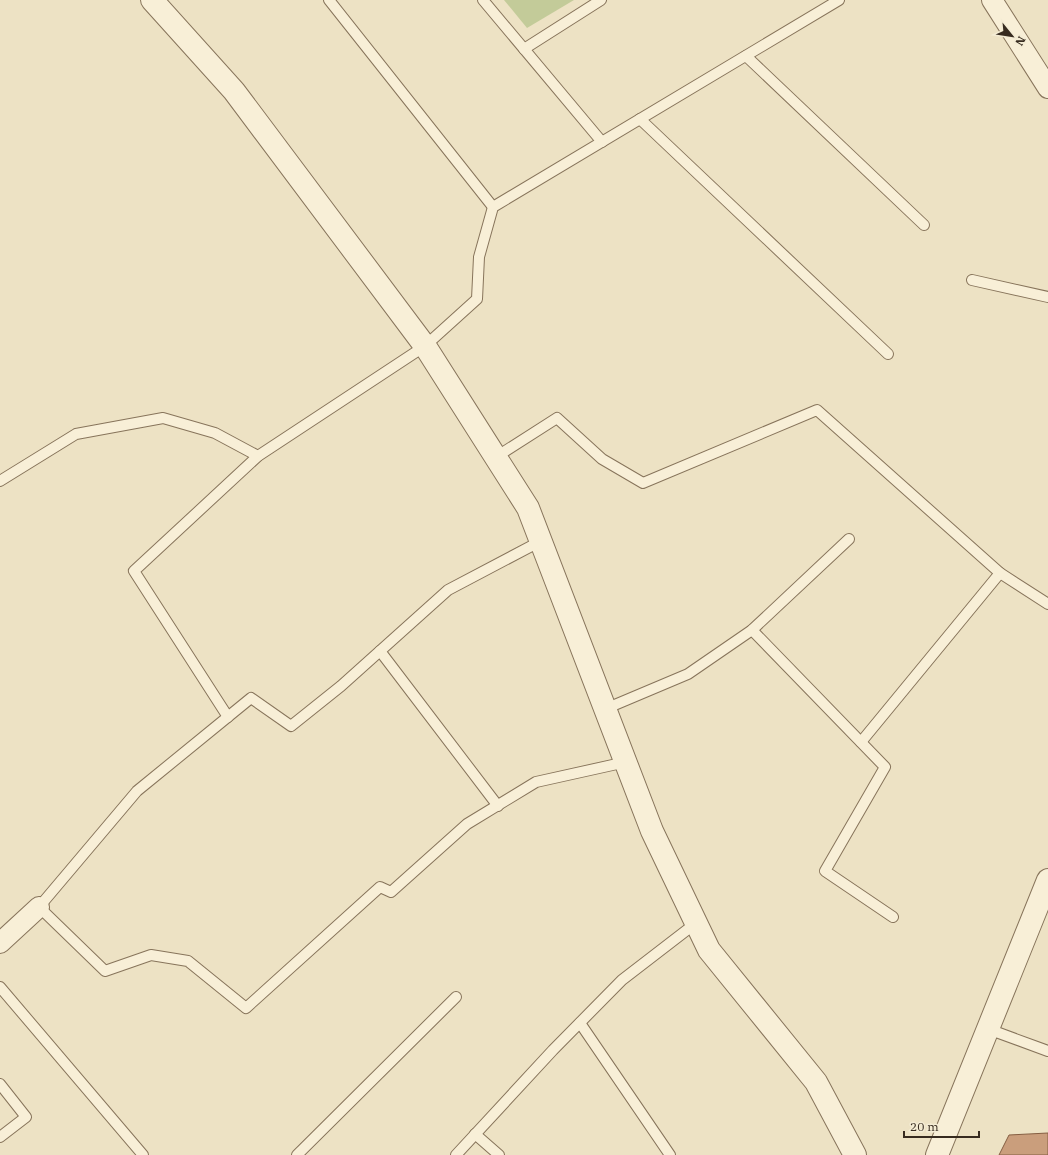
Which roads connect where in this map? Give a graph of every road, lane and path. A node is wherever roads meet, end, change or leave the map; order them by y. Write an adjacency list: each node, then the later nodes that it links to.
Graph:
1 (152, 0): 16 (street)
2 (329, 0): 12 (lane)
3 (483, 0): 7 (lane)
4 (601, 0): 7 (lane)
5 (992, 0): 9 (street)
6 (833, 2): 8 (lane)
7 (524, 49): 11 (lane)
8 (746, 56): 10 (lane); 13 (lane)
9 (1048, 88)
10 (640, 119): 11 (lane); 17 (lane)
11 (602, 142): 12 (lane)
12 (493, 207): 16 (lane)
13 (924, 225)
14 (972, 280): 15 (lane)
15 (1048, 297)
16 (425, 346): 18 (lane); 19 (street)
17 (888, 354)
18 (258, 456): 20 (lane); 28 (lane)
19 (496, 457): 22 (street); 23 (lane)
20 (0, 481)
21 (849, 539): 25 (lane)
22 (541, 542): 26 (lane); 27 (street)
23 (1000, 573): 24 (lane); 29 (lane)
24 (1048, 604)
25 (752, 630): 27 (lane); 29 (lane)
26 (380, 651): 28 (lane); 31 (lane)
27 (605, 709): 30 (street)
28 (228, 717): 33 (lane)
29 (861, 742): 34 (lane)
30 (626, 762): 31 (lane); 35 (street)
31 (498, 806): 33 (lane)
32 (1048, 880): 40 (street)
33 (39, 907): 36 (street)
34 (893, 917)
35 (696, 922): 39 (lane); 50 (street)
36 (0, 943)
37 (0, 987): 45 (lane)
38 (456, 997): 46 (lane)
39 (580, 1023): 43 (lane); 49 (lane)
40 (988, 1029): 41 (lane); 51 (street)
41 (1048, 1051)
42 (0, 1084): 44 (lane)
43 (475, 1134): 47 (lane); 48 (lane)
44 (0, 1137)
45 (143, 1155)
46 (297, 1155)
47 (456, 1155)
48 (499, 1155)
49 (670, 1155)
50 (855, 1155)
51 (937, 1155)

